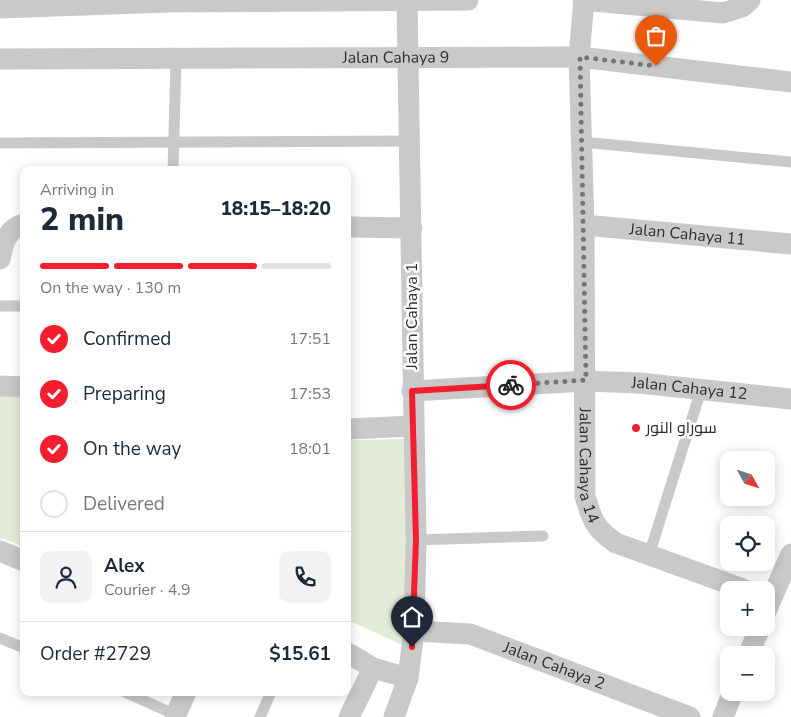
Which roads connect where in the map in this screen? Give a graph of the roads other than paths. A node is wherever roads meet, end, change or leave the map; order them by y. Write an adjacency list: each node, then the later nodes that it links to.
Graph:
1 (468, 0): 5 (street)
2 (584, 0): 3 (street); 7 (street, Jalan Cahaya 14)
3 (750, 0)
4 (167, 1): 5 (street); 6 (street)
5 (407, 2): 8 (street, Jalan Cahaya 1)
6 (0, 8)
7 (580, 57): 8 (street, Jalan Cahaya 9); 11 (street, Jalan Cahaya 9); 14 (street, Jalan Cahaya 14)
8 (407, 58): 10 (street, Jalan Cahaya 9); 12 (street, Jalan Cahaya 1)
9 (0, 59): 10 (street, Jalan Cahaya 9)
10 (176, 59): 13 (lane)
11 (791, 82)
12 (410, 141): 13 (lane); 21 (street, Jalan Cahaya 1)
13 (174, 142): 15 (lane); 17 (lane)
14 (582, 142): 16 (lane); 19 (street, Jalan Cahaya 14)
15 (0, 143)
16 (791, 162)
17 (173, 166)
18 (20, 225): 23 (street)
19 (584, 225): 22 (street, Jalan Cahaya 11); 26 (street, Jalan Cahaya 14)
20 (351, 227): 21 (street)
21 (412, 228): 30 (street, Jalan Cahaya 1)
22 (791, 244)
23 (0, 258)
24 (0, 306): 25 (lane)
25 (20, 306)
26 (586, 380): 29 (street, Jalan Cahaya 12); 30 (street, Jalan Cahaya 12); 38 (street, Jalan Cahaya 14)
27 (0, 386): 28 (street)
28 (20, 387)
29 (701, 390): 31 (street, Jalan Cahaya 12); 38 (lane)
30 (412, 391): 32 (street, Jalan Cahaya 1)
31 (791, 399)
32 (413, 426): 33 (street); 35 (street, Jalan Cahaya 1)
33 (351, 429)
34 (543, 536): 35 (lane)
35 (416, 540): 42 (street, Jalan Cahaya 1)
36 (0, 551): 39 (street)
37 (791, 554): 41 (street)
38 (649, 555): 40 (street, Jalan Cahaya 14)
39 (20, 559)
40 (721, 581)
41 (775, 587)
42 (414, 631): 47 (street, Jalan Cahaya 1); 56 (street, Jalan Cahaya 2)
43 (0, 638): 44 (lane)
44 (20, 646)
45 (351, 655): 46 (street)
46 (373, 668): 47 (street); 54 (street)
47 (408, 678): 55 (street, Jalan Cahaya 1)
48 (134, 696): 52 (lane)
49 (184, 696): 52 (street)
50 (269, 696): 53 (lane)
51 (729, 701): 57 (street)
52 (176, 716)
53 (260, 717)
54 (349, 717)
55 (394, 717)
56 (690, 717)
57 (723, 717)

